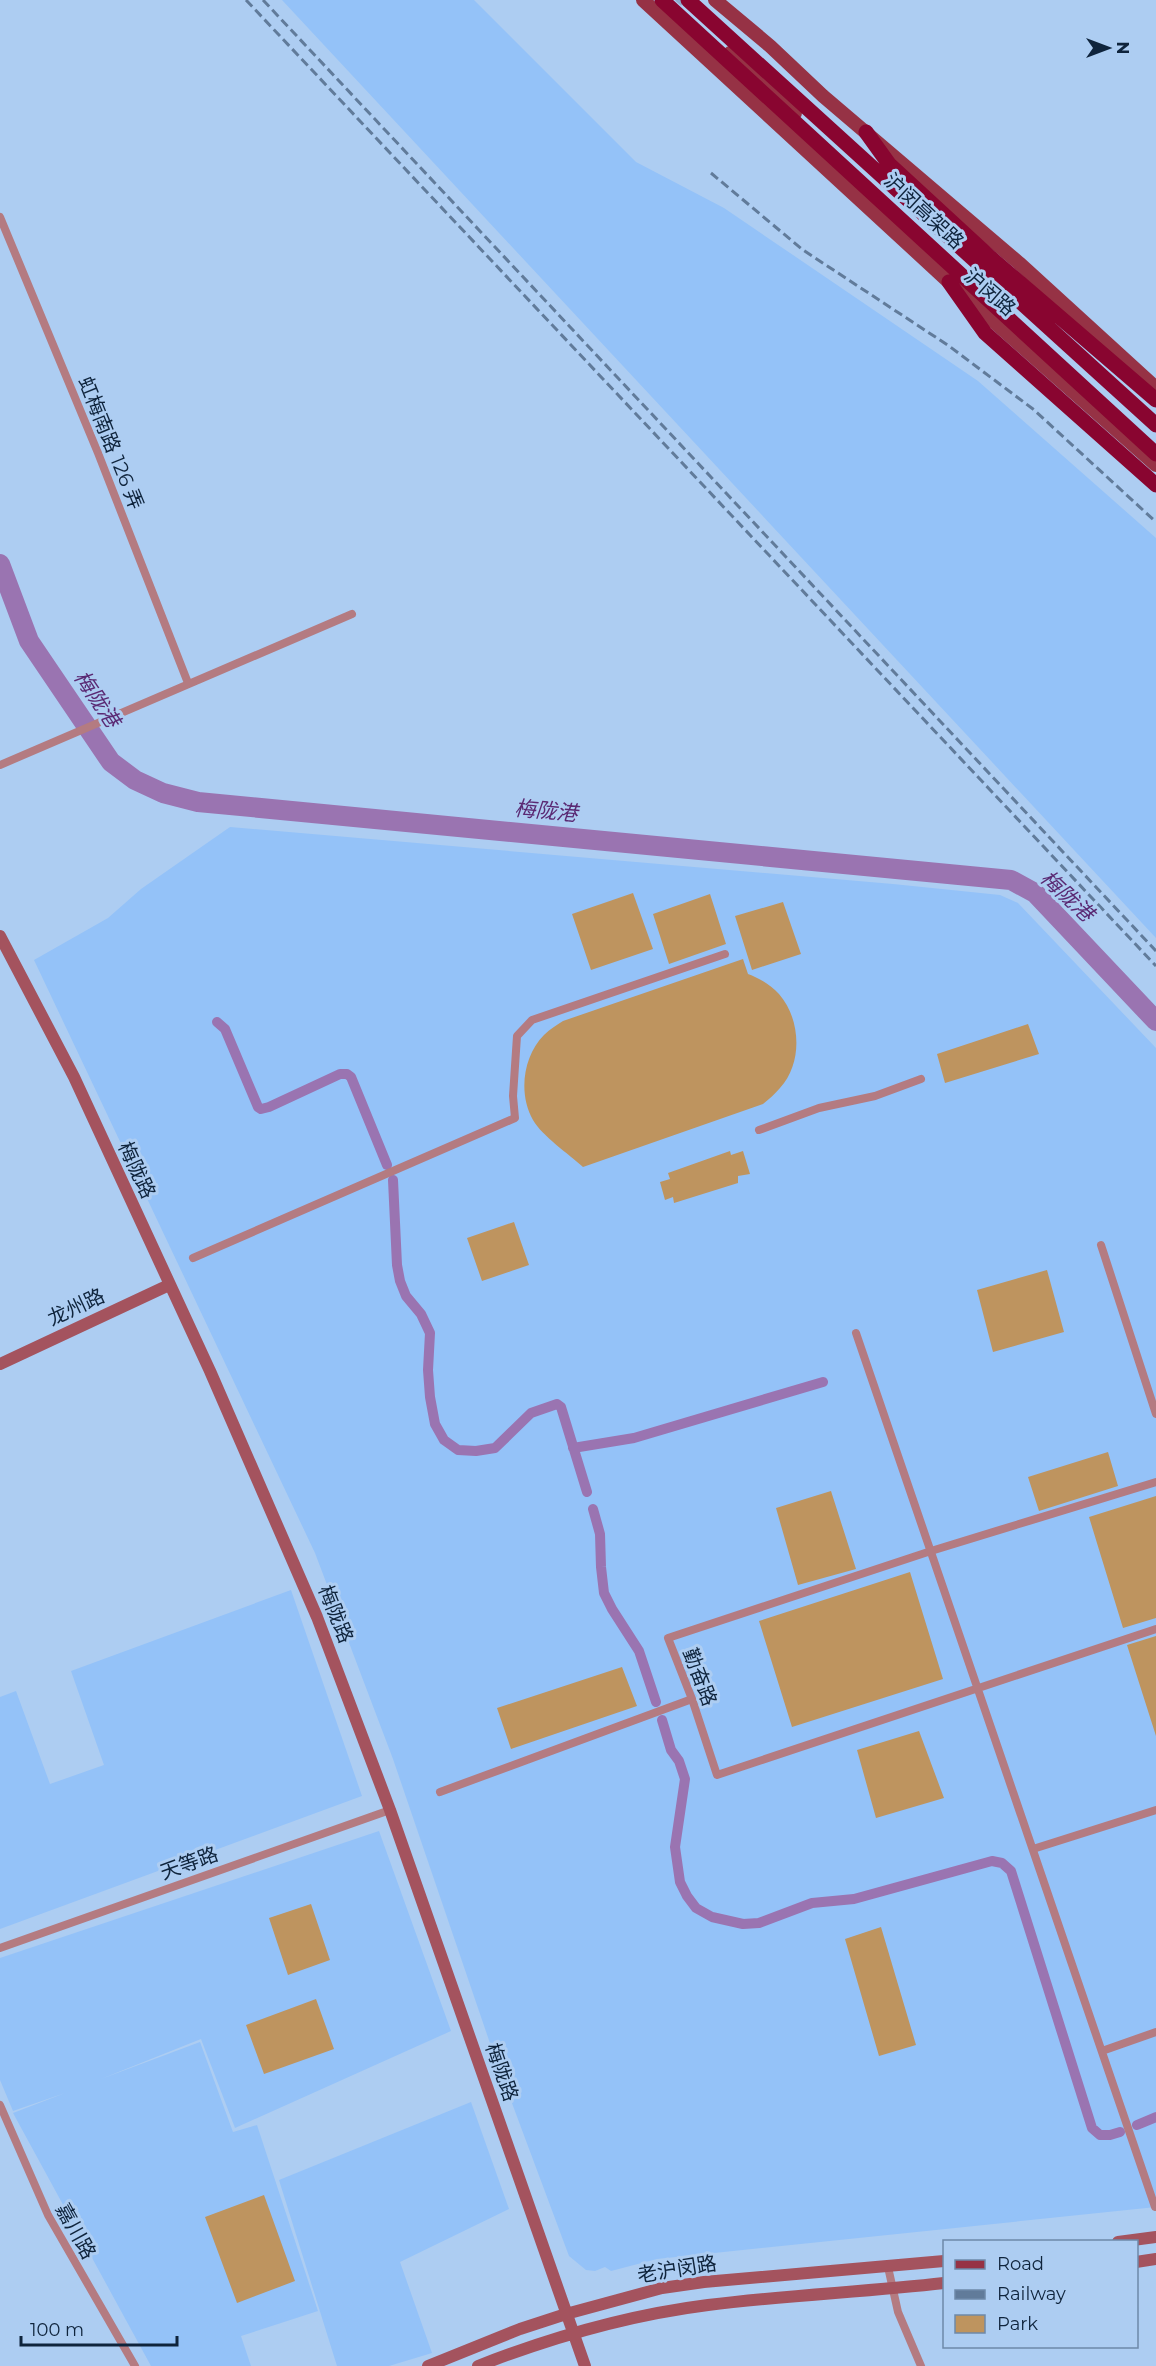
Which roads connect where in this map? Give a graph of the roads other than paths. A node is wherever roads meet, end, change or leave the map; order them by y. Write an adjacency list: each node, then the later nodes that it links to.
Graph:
1 (643, 0): 16 (main road, 沪闵路)
2 (662, 0): 22 (highway, 沪闵高架路)
3 (669, 0): 8 (main road)
4 (687, 0): 7 (highway, 沪闵高架路); 8 (main road, 沪闵路)
5 (700, 0): 7 (highway)
6 (715, 0): 10 (main road, 沪闵路)
7 (716, 26): 21 (highway, 沪闵高架路)
8 (773, 83): 9 (main road, 沪闵路); 17 (main road)
9 (793, 92): 10 (main road); 12 (main road, 沪闵路)
10 (823, 96): 11 (main road, 沪闵路)
11 (866, 132): 13 (highway); 18 (main road, 沪闵路)
12 (861, 153): 13 (highway); 15 (main road, 沪闵路)
13 (889, 164): 15 (highway)
14 (0, 217): 26 (street, 虹梅南路 126 弄)
15 (1008, 280): 19 (highway); 20 (main road, 沪闵路)
16 (949, 282): 17 (main road, 沪闵路); 24 (highway)
17 (975, 304): 23 (main road, 沪闵路)
18 (1156, 388)
19 (1156, 400)
20 (1156, 419)
21 (1156, 425)
22 (1156, 454)
23 (1156, 465)
24 (1156, 485)
25 (351, 614): 26 (street)
26 (188, 683): 27 (street)
27 (0, 765)
28 (0, 936): 34 (street, 梅陇路)
29 (725, 954): 33 (street)
30 (921, 1079): 31 (street)
31 (759, 1130)
32 (1101, 1245): 37 (street)
33 (193, 1258)
34 (169, 1285): 36 (street, 龙州路); 44 (street, 梅陇路)
35 (856, 1333): 39 (street)
36 (0, 1364)
37 (1156, 1414)
38 (1156, 1482): 39 (street, 勤奋路)
39 (931, 1551): 41 (street); 42 (street, 勤奋路)
40 (1156, 1629): 41 (street, 勤奋路)
41 (978, 1688): 42 (street, 勤奋路); 46 (street)
42 (692, 1699): 43 (street)
43 (440, 1792)
44 (390, 1810): 47 (street, 天等路); 60 (street, 梅陇路)
45 (1156, 1810): 46 (street)
46 (1033, 1849): 49 (street)
47 (0, 1948)
48 (1156, 2032): 49 (street)
49 (1102, 2051): 51 (street)
50 (0, 2105): 62 (street, 嘉川路)
51 (1155, 2207)
52 (1156, 2237): 53 (street)
53 (1128, 2240)
54 (1156, 2259): 56 (street)
55 (943, 2261): 57 (street, 老沪闵路)
56 (1138, 2262)
57 (888, 2267): 59 (street); 60 (street, 老沪闵路)
58 (943, 2283): 59 (street, 老沪闵路)
59 (892, 2289): 61 (street, 老沪闵路); 66 (street)
60 (566, 2314): 61 (street, 梅陇路); 63 (street, 老沪闵路)
61 (572, 2333): 64 (street, 老沪闵路); 65 (street, 梅陇路)
62 (135, 2366)
63 (428, 2366)
64 (478, 2366)
65 (585, 2366)
66 (921, 2366)

